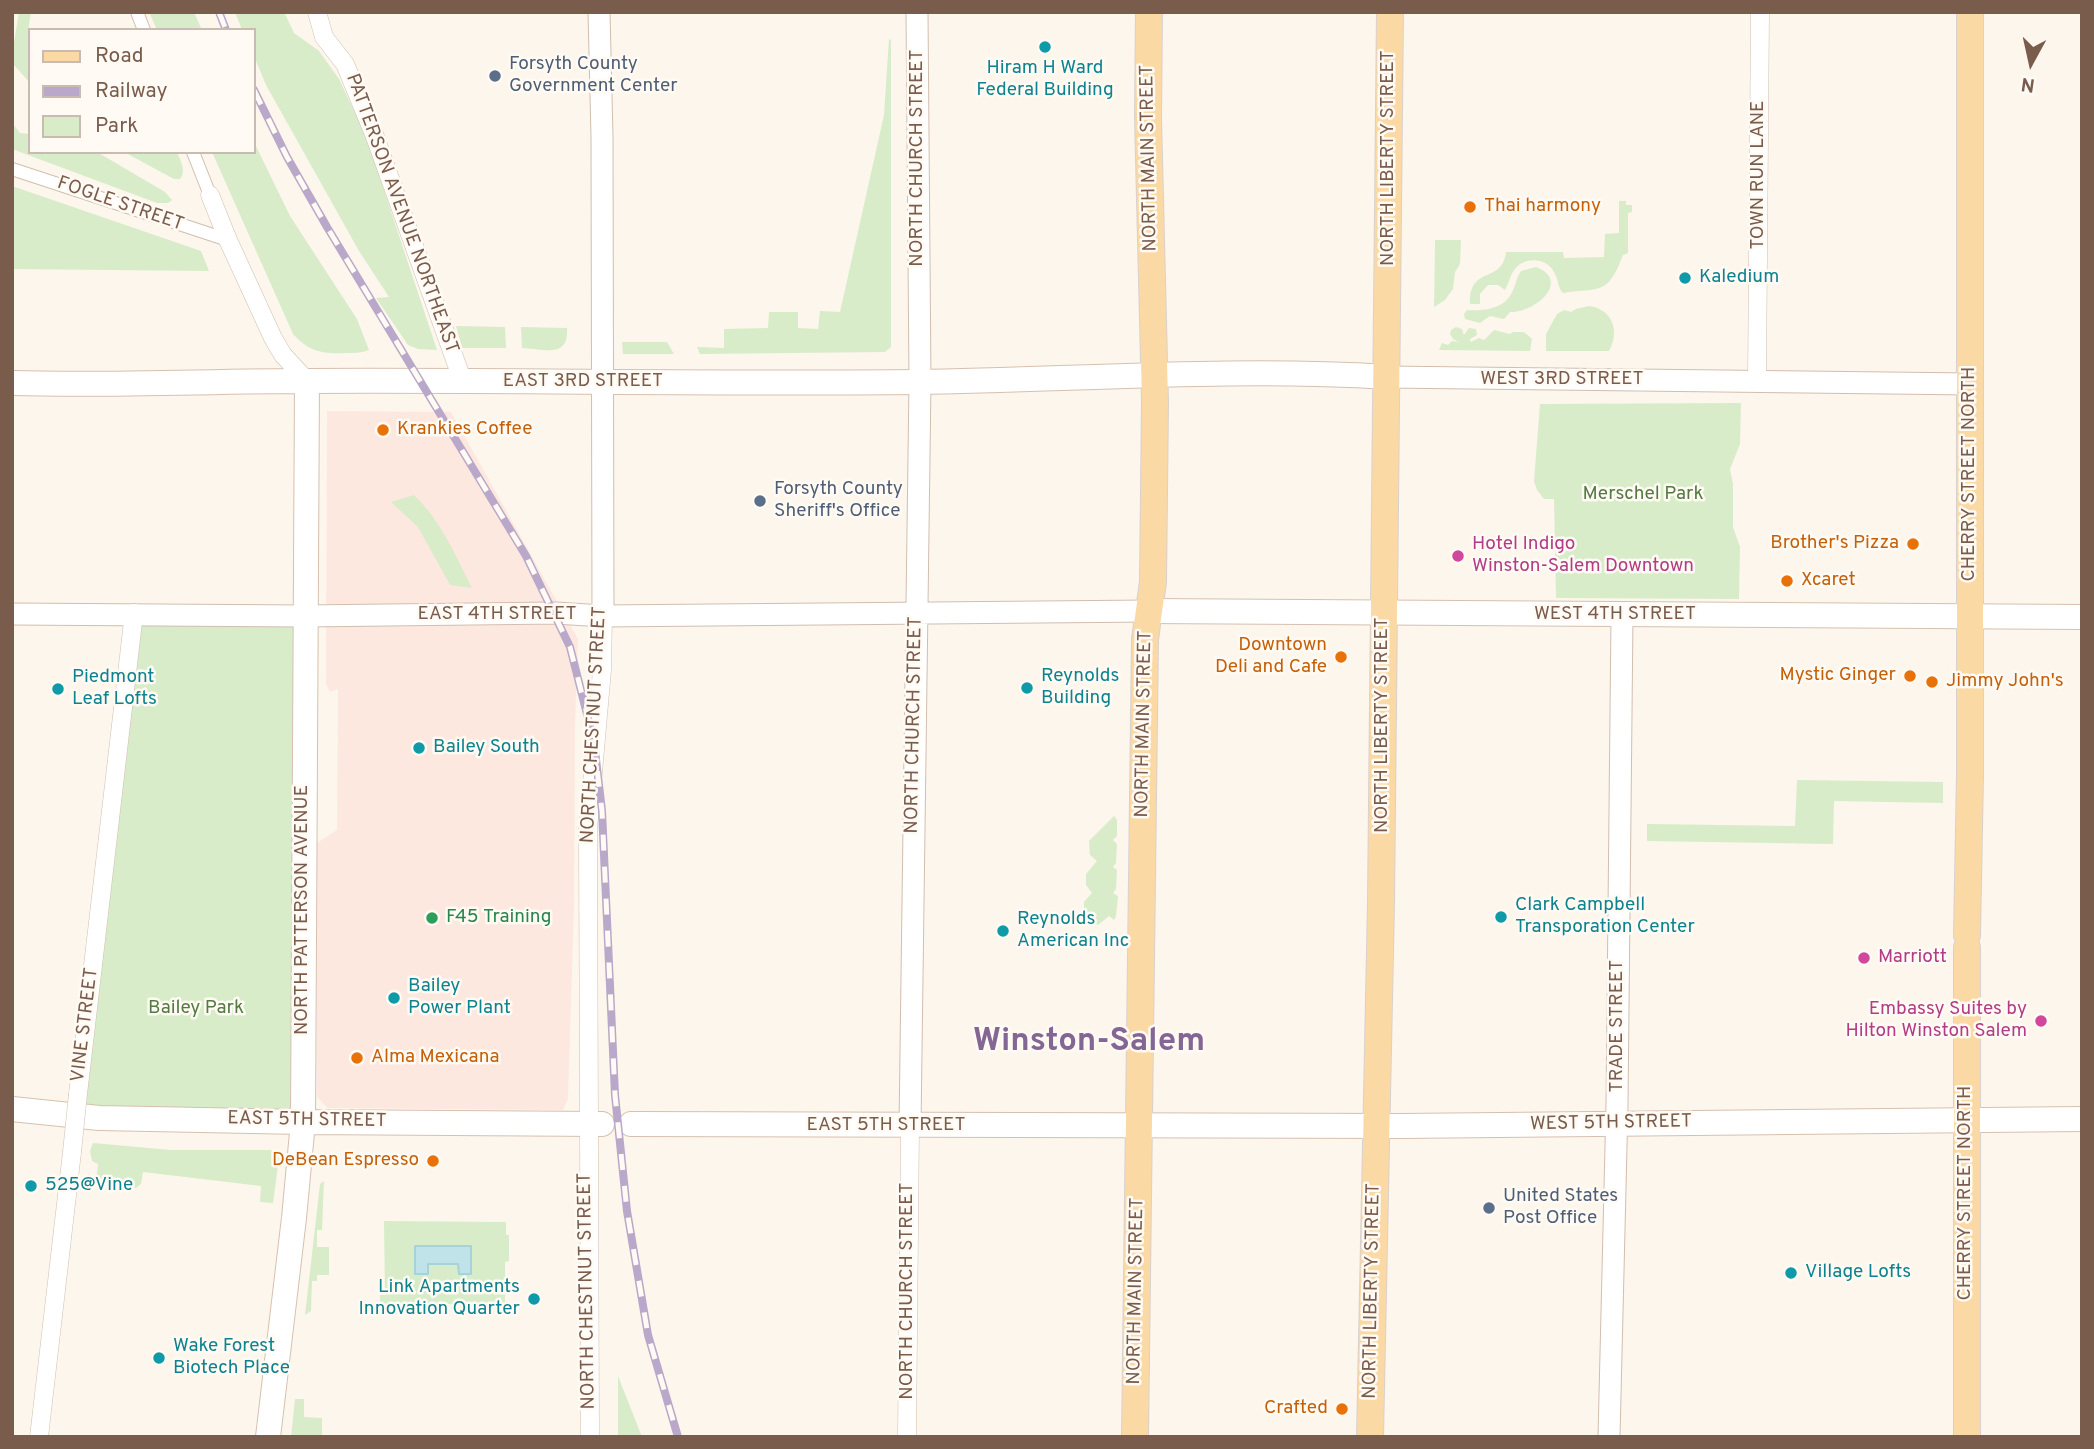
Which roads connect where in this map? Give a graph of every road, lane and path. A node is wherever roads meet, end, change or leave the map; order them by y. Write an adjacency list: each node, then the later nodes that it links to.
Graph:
1 (317, 12): 16 (street, PATTERSON AVENUE NORTHEAST)
2 (599, 12): 19 (street, NORTH CHESTNUT STREET)
3 (917, 12): 17 (street, NORTH CHURCH STREET)
4 (1149, 12): 12 (main road, NORTH MAIN STREET)
5 (1390, 12): 13 (main road, NORTH LIBERTY STREET)
6 (1760, 12): 14 (street, TOWN RUN LANE)
7 (1970, 12): 20 (main road, CHERRY STREET NORTH)
8 (194, 154): 10 (street)
9 (12, 169): 11 (street, FOGLE STREET)
10 (210, 195): 11 (street)
11 (228, 240): 15 (street)
12 (1154, 374): 13 (main road, WEST 3RD STREET); 17 (main road, EAST 3RD STREET); 21 (main road, NORTH MAIN STREET)
13 (1387, 377): 14 (street, WEST 3RD STREET); 23 (main road, NORTH LIBERTY STREET)
14 (1757, 380): 20 (street, WEST 3RD STREET)
15 (307, 381): 16 (main road, EAST 3RD STREET); 18 (main road, EAST 3RD STREET); 27 (main road, NORTH PATTERSON AVENUE)
16 (463, 382): 19 (main road, EAST 3RD STREET)
17 (920, 382): 19 (main road, EAST 3RD STREET); 22 (street, NORTH CHURCH STREET)
18 (12, 383)
19 (603, 383): 28 (street, NORTH CHESTNUT STREET)
20 (1971, 384): 29 (main road, CHERRY STREET NORTH)
21 (1149, 611): 22 (street, EAST 4TH STREET); 23 (main road, WEST 4TH STREET); 38 (main road, NORTH MAIN STREET)
22 (916, 612): 28 (street, EAST 4TH STREET); 39 (street, NORTH CHURCH STREET)
23 (1384, 612): 26 (main road, WEST 4TH STREET); 40 (main road, NORTH LIBERTY STREET)
24 (134, 613): 25 (street, EAST 4TH STREET); 27 (street, EAST 4TH STREET); 41 (street, VINE STREET, bridge)
25 (12, 614)
26 (1622, 615): 29 (main road, WEST 4TH STREET); 37 (street, TRADE STREET)
27 (304, 616): 28 (street, EAST 4TH STREET); 34 (main road, NORTH PATTERSON AVENUE)
28 (603, 616): 35 (street, NORTH CHESTNUT STREET)
29 (1970, 616): 30 (main road, WEST 4TH STREET); 33 (main road, CHERRY STREET NORTH)
30 (2082, 617)
31 (12, 1108): 34 (main road, EAST 5TH STREET)
32 (2082, 1119): 33 (main road, WEST 5TH STREET)
33 (1965, 1120): 37 (main road, WEST 5TH STREET); 48 (main road, CHERRY STREET NORTH)
34 (303, 1122): 35 (main road, EAST 5TH STREET); 42 (main road, NORTH PATTERSON AVENUE)
35 (595, 1124): 43 (street, NORTH CHESTNUT STREET)
36 (631, 1124): 39 (main road, EAST 5TH STREET)
37 (1617, 1124): 40 (main road, WEST 5TH STREET); 47 (street, TRADE STREET)
38 (1140, 1125): 39 (main road, EAST 5TH STREET); 40 (main road, WEST 5TH STREET); 45 (main road, NORTH MAIN STREET)
39 (910, 1126): 44 (street, NORTH CHURCH STREET)
40 (1377, 1126): 46 (main road, NORTH LIBERTY STREET)
41 (39, 1437)
42 (268, 1437)
43 (590, 1437)
44 (907, 1437)
45 (1135, 1437)
46 (1370, 1437)
47 (1609, 1437)
48 (1967, 1437)

